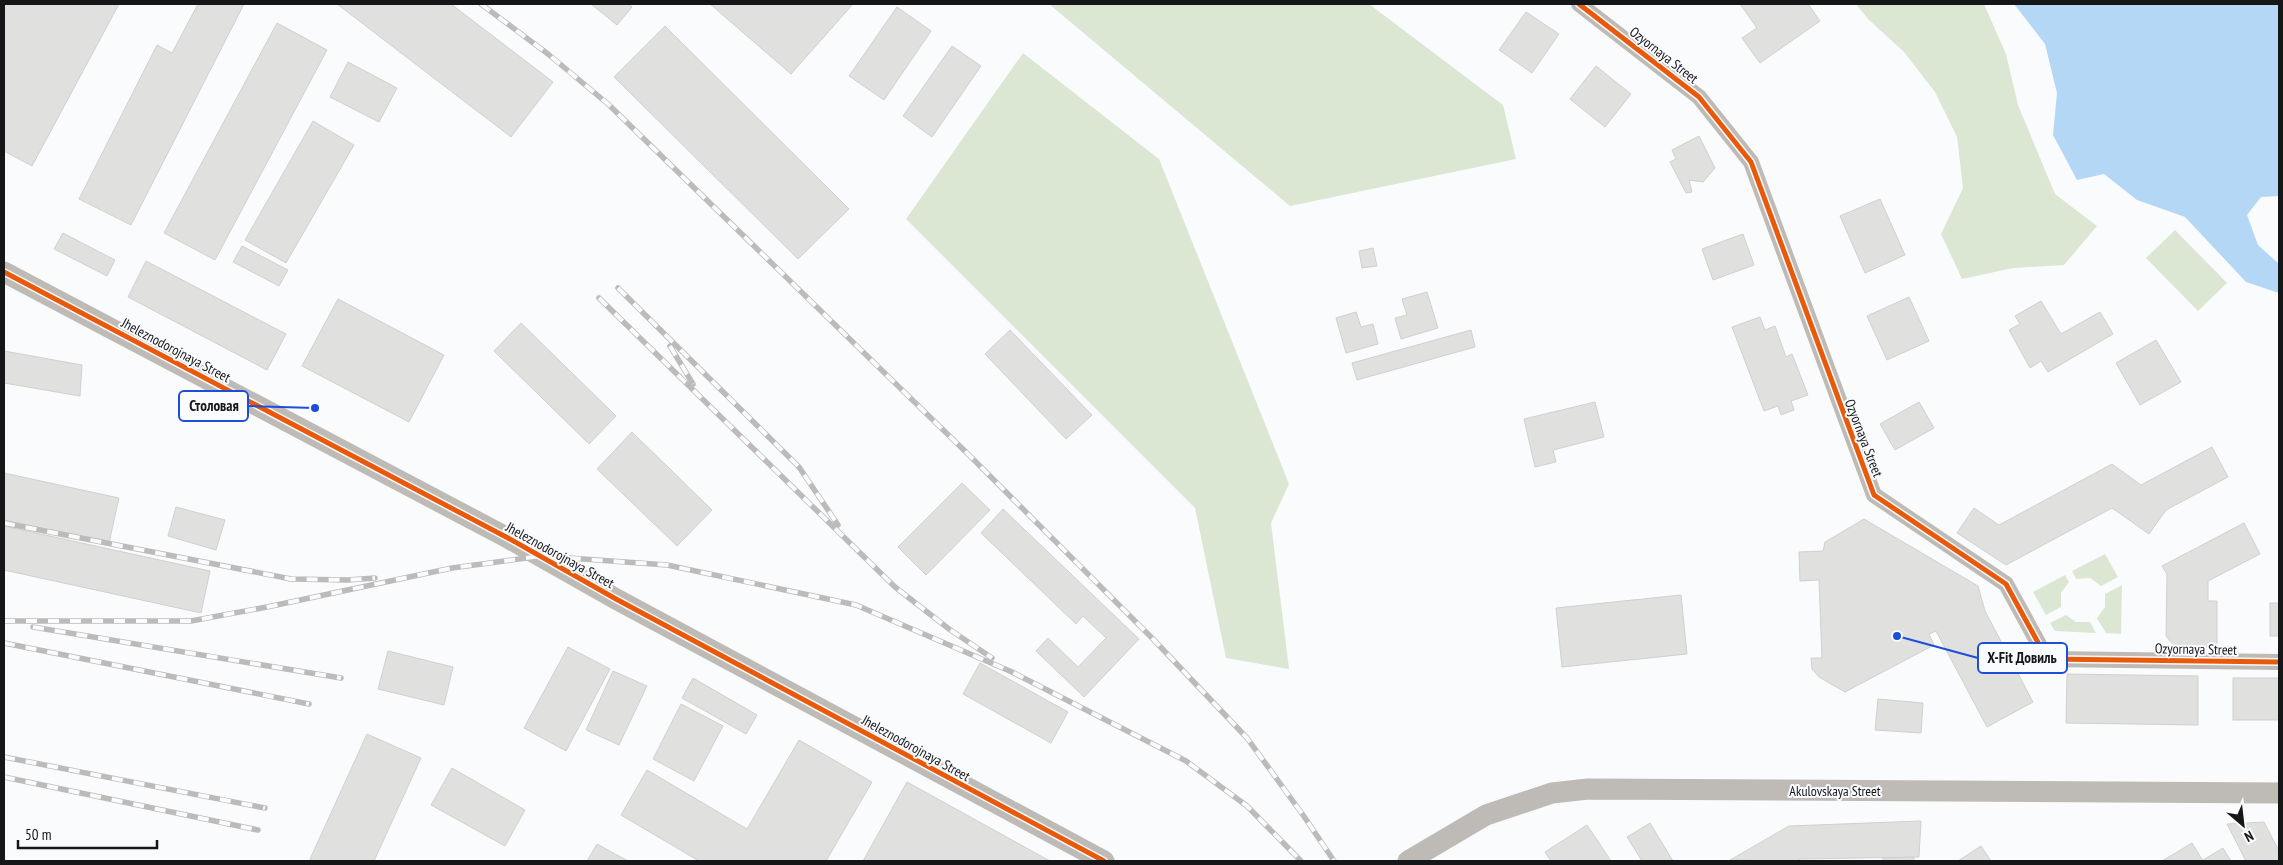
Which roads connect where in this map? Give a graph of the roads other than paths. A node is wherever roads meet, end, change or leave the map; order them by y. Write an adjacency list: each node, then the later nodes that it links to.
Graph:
1 (1579, 4): 3 (street, Ozyornaya Street)
2 (4, 272): 5 (street, Jheleznodorojnaya Street)
3 (2279, 662)
4 (2279, 793): 6 (street, Akulovskaya Street)
5 (1104, 861)
6 (1408, 861)

